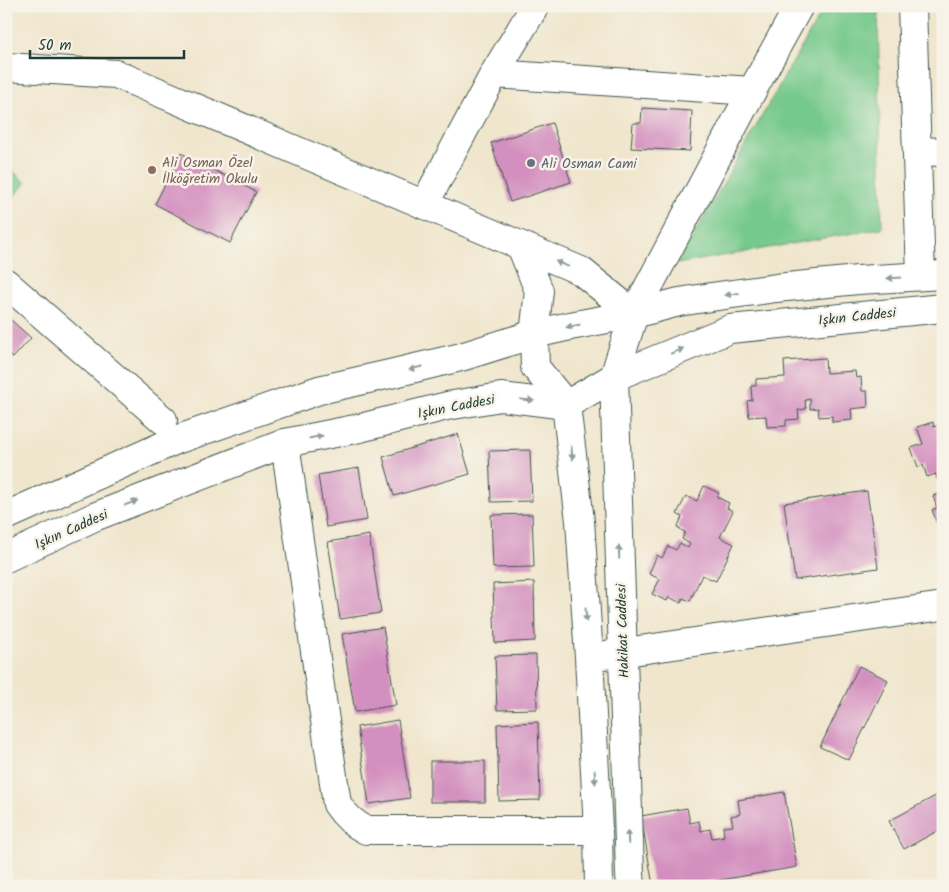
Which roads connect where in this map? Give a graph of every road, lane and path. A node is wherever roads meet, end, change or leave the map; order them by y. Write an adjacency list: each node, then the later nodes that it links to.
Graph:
1 (535, 6): 5 (street)
2 (799, 6): 6 (street, Hakikat Caddesi)
3 (912, 6): 7 (street)
4 (6, 68): 8 (street)
5 (494, 74): 6 (street); 8 (street)
6 (752, 91): 13 (street, Hakikat Caddesi)
7 (930, 151): 10 (street)
8 (424, 204): 9 (street)
9 (521, 246): 13 (street, one-way to 9); 14 (street)
10 (932, 276): 13 (street, one-way to 13)
11 (6, 283): 17 (street)
12 (943, 308): 15 (street, Işkın Caddesi, one-way to 12)
13 (634, 314): 14 (street, one-way to 14); 15 (street, Hakikat Caddesi)
14 (534, 334): 16 (street); 19 (street, one-way to 19)
15 (614, 377): 16 (street, Işkın Caddesi); 22 (street, Hakikat Caddesi, one-way to 15)
16 (566, 405): 18 (street, Işkın Caddesi, one-way to 16); 23 (street, one-way to 23)
17 (163, 420)
18 (285, 443): 20 (street, Işkın Caddesi, one-way to 18); 24 (street)
19 (6, 516)
20 (6, 558)
21 (943, 606): 22 (street)
22 (622, 652): 23 (street); 26 (street, Hakikat Caddesi, one-way to 22)
23 (589, 657): 24 (street, one-way to 24)
24 (598, 830): 25 (street)
25 (599, 886)
26 (631, 886)

